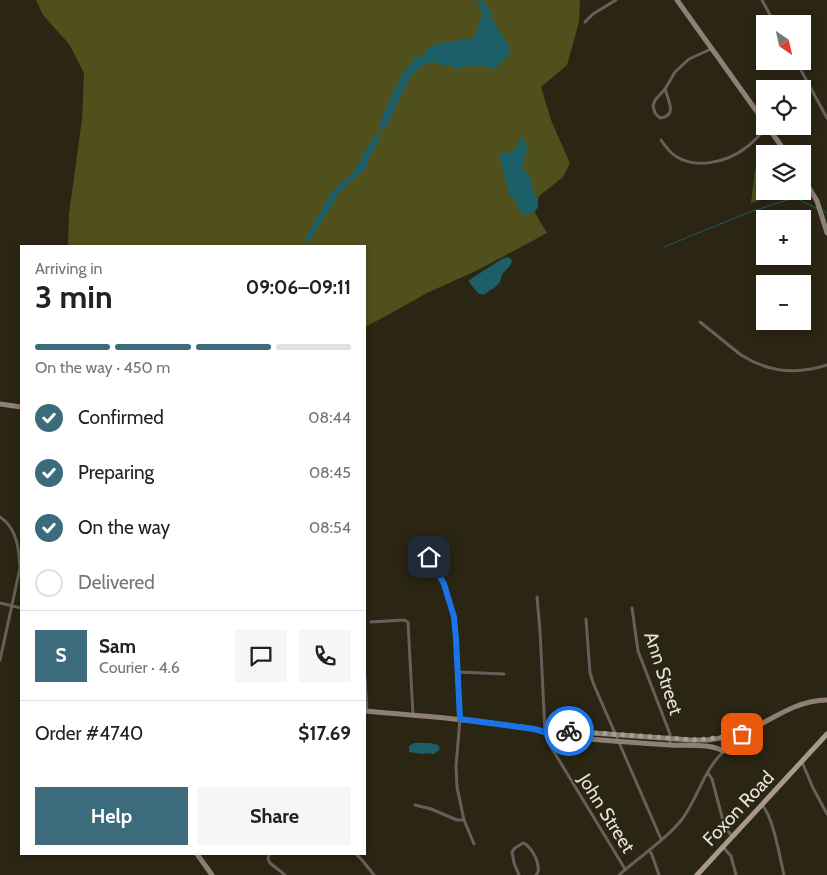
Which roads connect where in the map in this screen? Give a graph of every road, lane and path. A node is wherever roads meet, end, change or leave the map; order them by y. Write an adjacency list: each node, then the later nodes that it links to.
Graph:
1 (616, 0): 5 (street)
2 (677, 0): 6 (street)
3 (764, 0): 4 (street)
4 (771, 15)
5 (585, 22)
6 (712, 49): 8 (street); 9 (street)
7 (801, 70): 10 (street)
8 (665, 89): 8 (street)
9 (756, 110)
10 (827, 118)
11 (759, 135): 12 (street)
12 (660, 140)
13 (811, 191): 14 (street)
14 (827, 233)
15 (700, 322): 16 (street)
16 (827, 365)
17 (0, 404): 18 (street)
18 (20, 407)
19 (0, 517): 23 (street)
20 (429, 557): 29 (street)
21 (537, 597): 35 (street, John Street)
22 (0, 603): 23 (street)
23 (12, 606): 24 (street); 28 (street)
24 (20, 608)
25 (632, 608): 39 (street, Ann Street)
26 (586, 619): 37 (street)
27 (371, 622): 33 (street)
28 (0, 660)
29 (458, 672): 30 (street); 34 (street)
30 (504, 674)
31 (827, 700): 38 (street)
32 (366, 711): 33 (street)
33 (413, 715): 34 (street)
34 (460, 719): 35 (street); 48 (street)
35 (545, 732): 37 (street); 40 (street); 57 (street, John Street)
36 (827, 734): 43 (main road, Foxon Road)
37 (616, 735): 39 (street); 40 (street)
38 (733, 738): 39 (street); 42 (street)
39 (670, 739): 41 (street, Ann Street)
40 (618, 741): 41 (street); 50 (street)
41 (670, 745): 42 (street)
42 (723, 751): 44 (street)
43 (802, 762): 46 (main road, Foxon Road); 47 (street)
44 (708, 773): 49 (street); 50 (street)
45 (415, 805): 48 (street)
46 (762, 805): 49 (main road, Foxon Road); 67 (street)
47 (827, 814)
48 (464, 820): 51 (street)
49 (732, 837): 52 (main road, Foxon Road)
50 (661, 839): 53 (street)
51 (474, 844)
52 (723, 847): 65 (main road, Foxon Road); 66 (street)
53 (649, 850): 57 (street); 64 (street)
54 (198, 855): 58 (street)
55 (269, 855): 59 (street)
56 (357, 855): 60 (street)
57 (626, 869): 63 (street)
58 (212, 875)
59 (285, 875)
60 (374, 875)
61 (519, 875): 62 (street)
62 (536, 875)
63 (619, 875)
64 (659, 875)
65 (697, 875)
66 (736, 875)
67 (784, 875)

